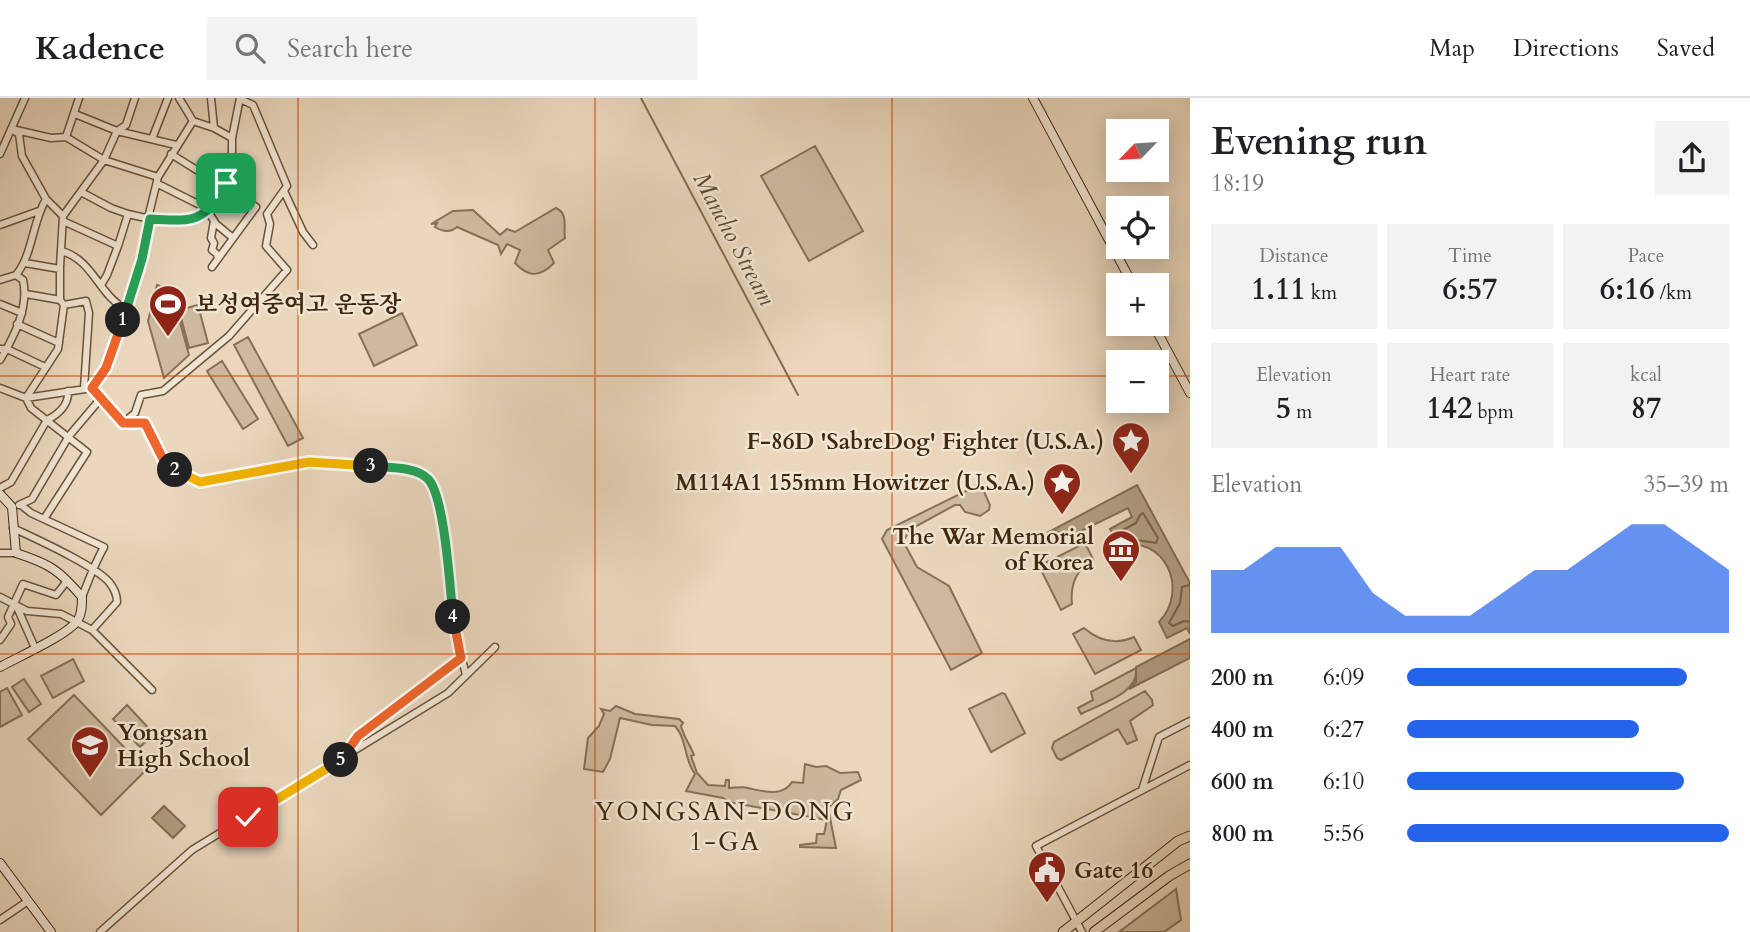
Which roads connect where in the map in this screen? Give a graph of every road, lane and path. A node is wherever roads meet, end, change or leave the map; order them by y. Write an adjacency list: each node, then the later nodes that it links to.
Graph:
1 (25, 98): 12 (street)
2 (79, 98): 9 (street)
3 (135, 98): 13 (street)
4 (167, 98): 16 (street)
5 (179, 98): 10 (street)
6 (211, 98): 11 (street)
7 (1033, 98): 43 (main road)
8 (240, 99): 15 (street); 23 (street)
9 (75, 114): 13 (street); 14 (street)
10 (193, 121): 11 (street); 17 (street)
11 (214, 128): 15 (street)
12 (11, 129): 14 (street); 18 (street); 25 (street)
13 (117, 131): 16 (street); 20 (street)
14 (66, 137): 20 (street)
15 (232, 138): 22 (street)
16 (152, 139): 17 (street)
17 (177, 145): 19 (street)
18 (0, 154)
19 (172, 154): 21 (street); 22 (street)
20 (104, 160): 21 (street); 24 (street)
21 (158, 180): 28 (street); 32 (street)
22 (226, 186): 26 (street); 28 (street)
23 (284, 191): 30 (street); 36 (street)
24 (81, 192): 29 (street); 31 (street)
25 (46, 199): 27 (street); 31 (street)
26 (256, 207): 30 (street); 35 (street)
27 (39, 211): 34 (street); 40 (street)
28 (208, 212): 32 (street); 33 (street)
29 (128, 214): 32 (street); 37 (street)
30 (267, 214): 65 (street)
31 (63, 218): 37 (street); 38 (street)
32 (150, 219): 50 (street)
33 (214, 221): 35 (street); 39 (street)
34 (0, 225)
35 (233, 238): 39 (street)
36 (313, 245)
37 (118, 246): 46 (street)
38 (61, 251): 42 (street); 46 (street)
39 (218, 259): 41 (street)
40 (25, 263): 42 (street); 44 (street)
41 (212, 267)
42 (60, 269): 48 (street)
43 (1127, 273)
44 (16, 275): 45 (street); 47 (street)
45 (0, 279)
46 (101, 285): 50 (street)
47 (26, 294): 48 (street); 51 (street)
48 (62, 302): 54 (street); 59 (street)
49 (0, 304): 51 (street)
50 (126, 309): 59 (street)
51 (22, 313): 52 (street)
52 (17, 324): 54 (street); 55 (street)
53 (1159, 336): 61 (main road)
54 (58, 343): 57 (street)
55 (3, 349): 56 (street); 57 (street)
56 (0, 360)
57 (45, 367): 63 (street)
58 (0, 388): 63 (street)
59 (88, 388): 60 (street); 62 (street)
60 (68, 391): 63 (street); 64 (street)
61 (1190, 393)
62 (102, 397): 65 (street); 66 (street)
63 (26, 398): 64 (street)
64 (47, 420): 66 (street); 67 (street)
65 (123, 423): 84 (street)
66 (69, 436): 69 (street); 70 (street)
67 (0, 488)
68 (0, 494): 69 (main road)
69 (16, 506): 70 (street); 71 (main road)
70 (44, 519): 74 (street)
71 (13, 528): 73 (main road); 74 (street)
72 (0, 552): 73 (street)
73 (16, 553): 75 (main road)
74 (91, 569): 77 (street); 80 (street)
75 (67, 580): 77 (main road); 78 (street)
76 (0, 597): 78 (street)
77 (82, 597): 79 (main road)
78 (15, 604): 79 (street); 81 (street); 83 (street)
79 (78, 621): 80 (street); 83 (main road)
80 (92, 629): 87 (street)
81 (0, 640)
82 (495, 647): 86 (street)
83 (35, 648): 85 (main road)
84 (461, 658): 86 (street); 89 (street)
85 (0, 667)
86 (466, 675): 89 (street)
87 (152, 690)
88 (1190, 722): 91 (street)
89 (343, 759): 101 (street)
90 (1190, 765): 91 (street)
91 (1142, 790): 99 (street)
92 (1190, 828): 94 (main road)
93 (1190, 836): 94 (main road)
94 (1178, 841): 99 (main road)
95 (0, 863): 97 (main road)
96 (1190, 864): 104 (main road)
97 (28, 901): 98 (street); 100 (main road)
98 (0, 920)
99 (1076, 922): 102 (main road); 103 (street)
100 (51, 932)
101 (100, 932)
102 (1063, 932)
103 (1082, 932)
104 (1094, 932)

